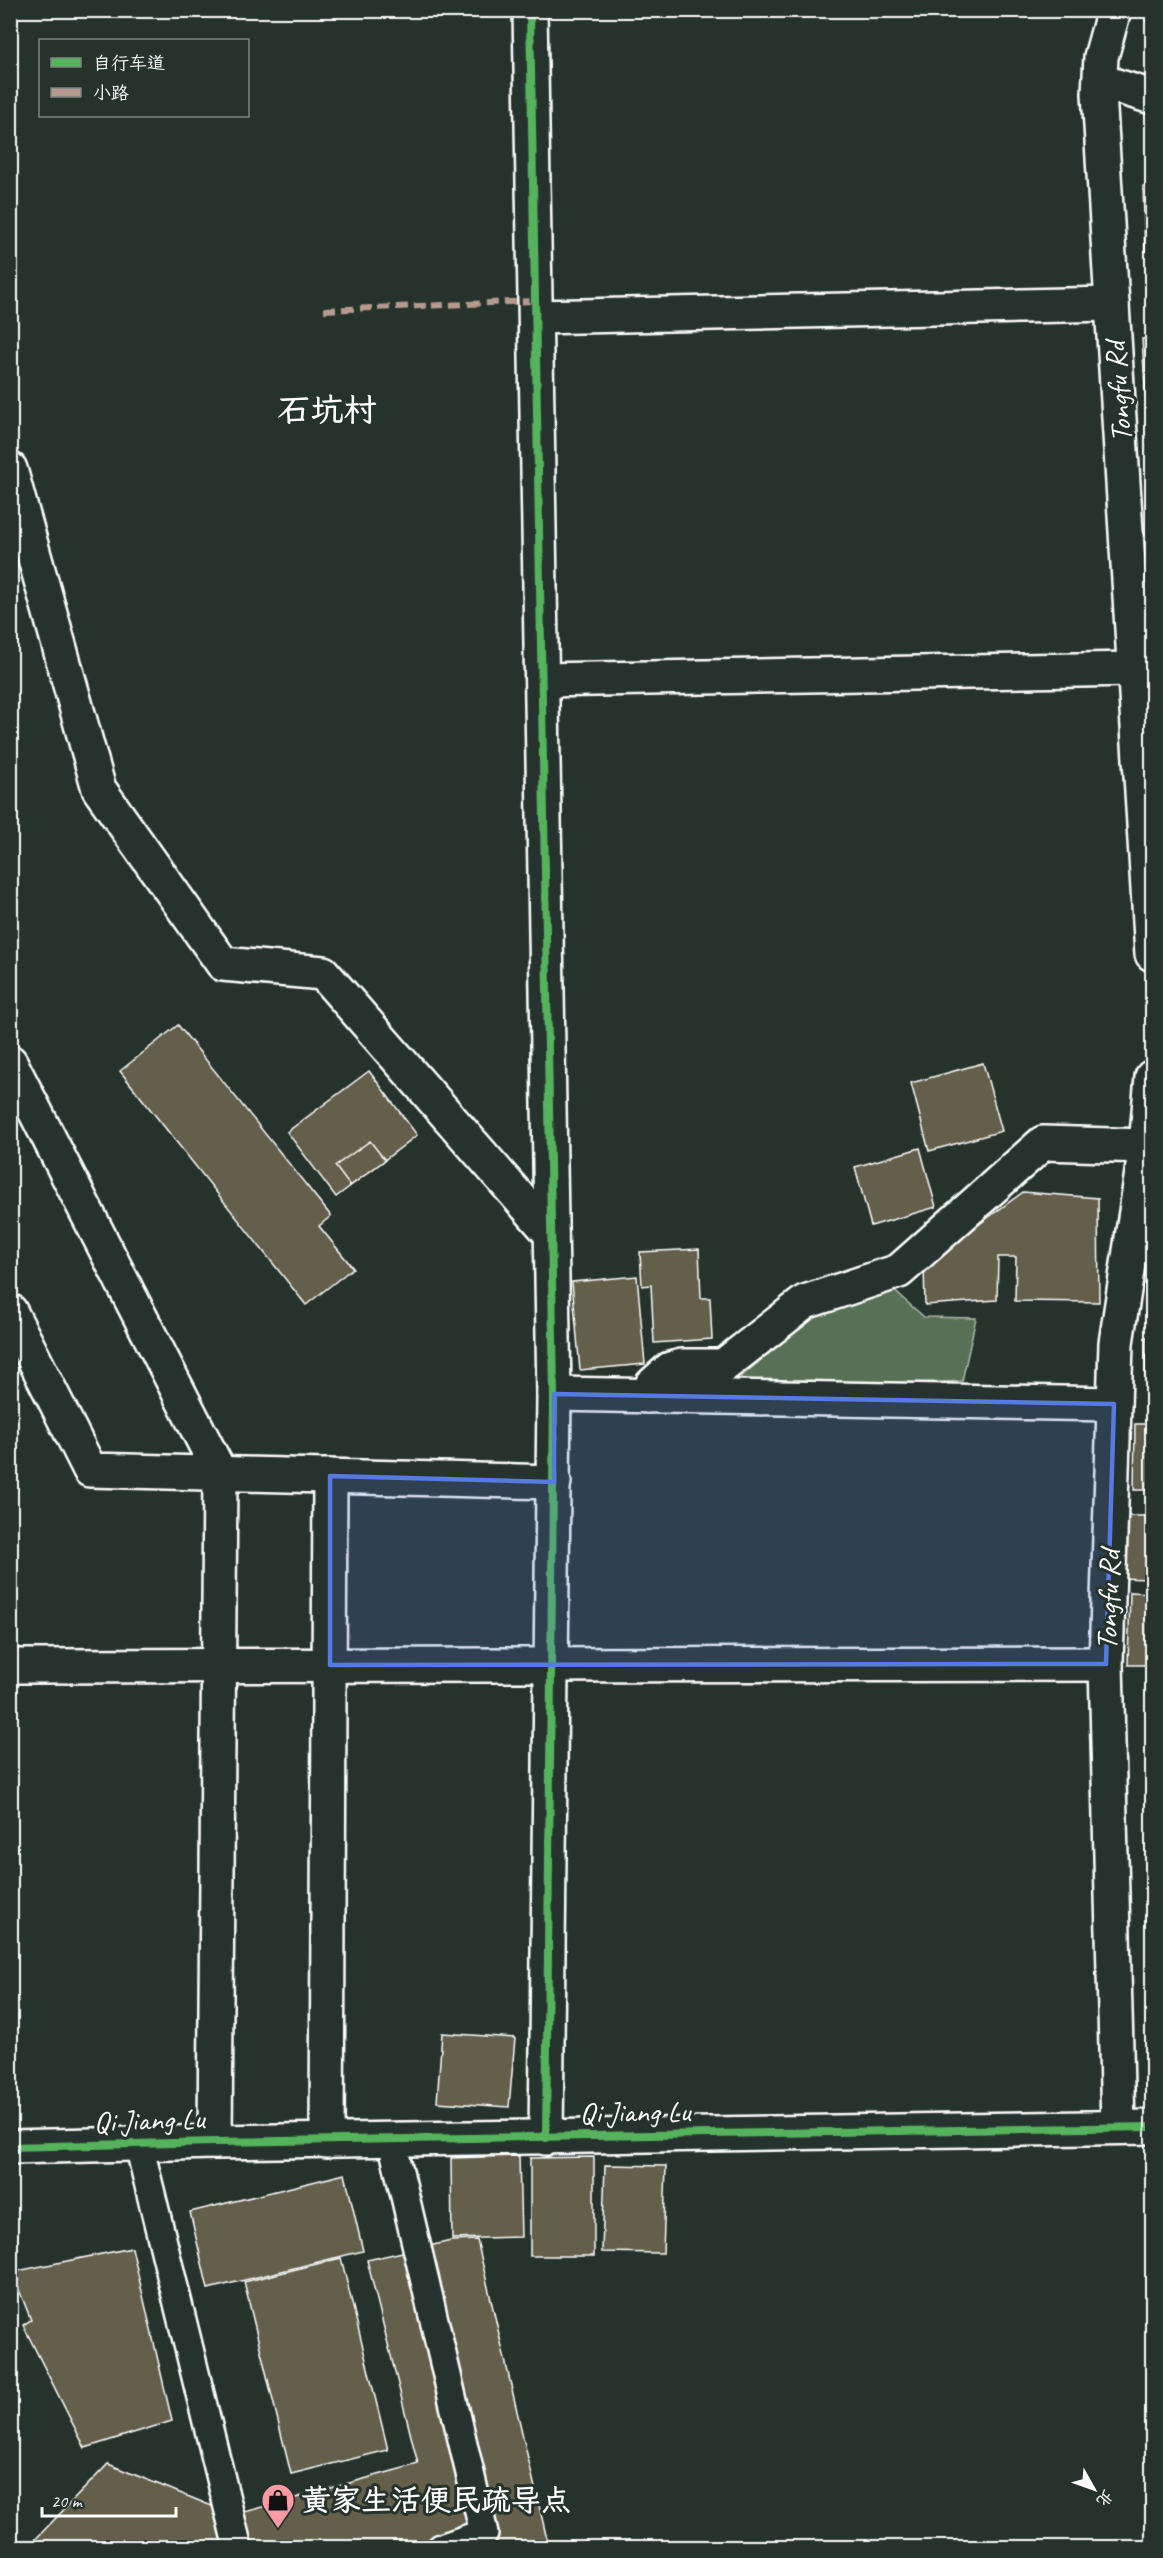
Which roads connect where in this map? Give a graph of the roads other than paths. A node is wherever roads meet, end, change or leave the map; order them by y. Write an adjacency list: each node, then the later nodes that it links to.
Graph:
1 (530, 10): 6 (street)
2 (1114, 10): 3 (street, Tongfu Rd)
3 (1100, 81): 4 (street); 5 (street, Tongfu Rd)
4 (1152, 97)
5 (1113, 304): 6 (street); 8 (street, Tongfu Rd)
6 (536, 317): 9 (street)
7 (10, 469): 15 (street)
8 (1135, 669): 9 (street); 10 (street, Tongfu Rd)
9 (542, 680): 15 (street)
10 (1152, 954)
11 (10, 1062): 20 (street)
12 (1152, 1077): 13 (street, Tongfu Rd)
13 (1146, 1146): 14 (street, Tongfu Rd); 18 (street)
14 (1145, 1198): 19 (street, Tongfu Rd)
15 (551, 1234): 17 (street)
16 (10, 1311): 20 (street)
17 (554, 1394): 18 (street); 22 (street)
18 (647, 1396): 19 (street)
19 (1114, 1404): 26 (street, Tongfu Rd)
20 (220, 1473): 21 (street); 23 (street)
21 (330, 1476): 22 (street); 24 (street)
22 (554, 1482): 25 (street)
23 (219, 1665): 24 (street); 27 (street); 33 (street)
24 (330, 1665): 25 (street); 31 (street)
25 (551, 1665): 26 (street); 30 (street)
26 (1106, 1665): 28 (street, Tongfu Rd)
27 (10, 1668)
28 (1118, 2126): 29 (street, Qi Jiang Lu); 30 (street, Qi Jiang Lu)
29 (1152, 2127)
30 (546, 2138): 32 (street, Qi Jiang Lu)
31 (327, 2141): 32 (street, Qi Jiang Lu); 33 (street, Qi Jiang Lu)
32 (392, 2141): 37 (lane)
33 (215, 2142): 34 (street, Qi Jiang Lu)
34 (139, 2145): 35 (street, Qi Jiang Lu); 36 (lane)
35 (10, 2147)
36 (238, 2547)
37 (441, 2547)

